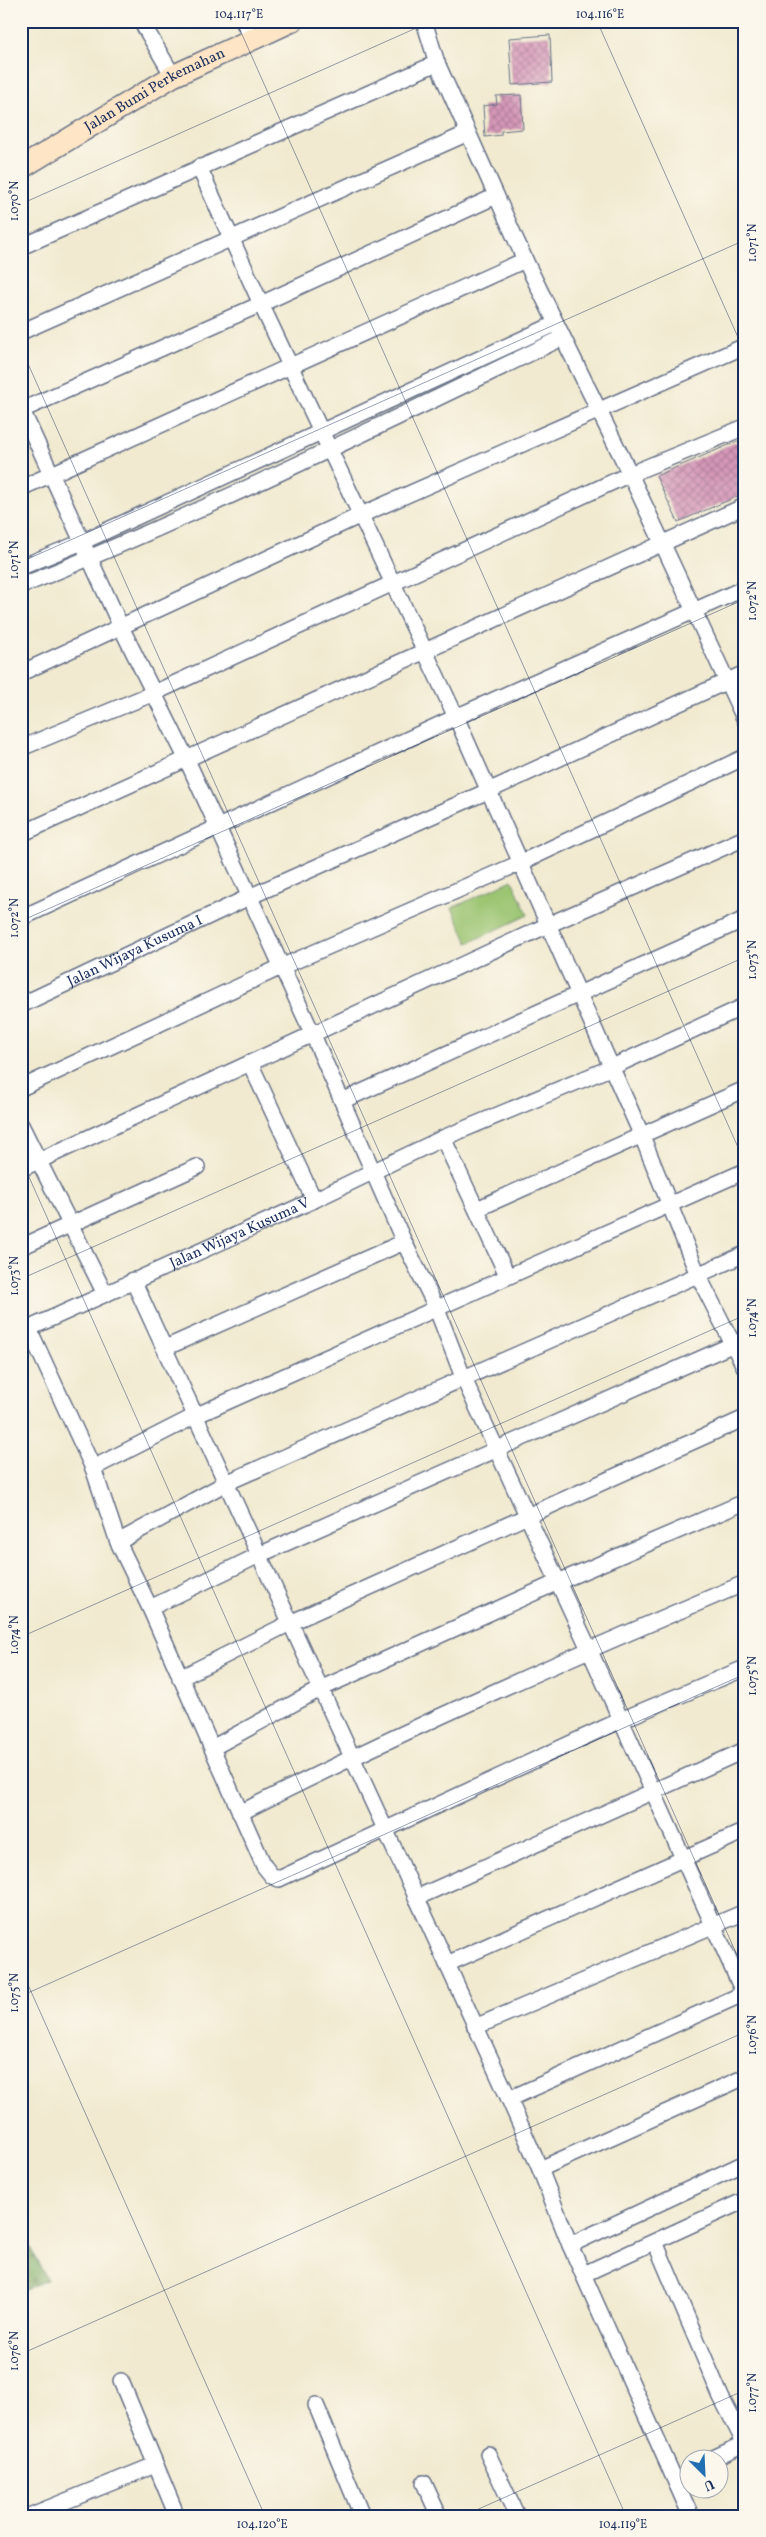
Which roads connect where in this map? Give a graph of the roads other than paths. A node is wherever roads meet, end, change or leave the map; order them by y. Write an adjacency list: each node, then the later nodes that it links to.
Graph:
1 (141, 21): 6 (street)
2 (292, 21): 4 (street, Jalan Bumi Perkemahan)
3 (424, 21): 5 (street)
4 (247, 30): 6 (street, Jalan Bumi Perkemahan)
5 (437, 63): 7 (street); 8 (street)
6 (173, 76): 9 (street, Jalan Bumi Perkemahan)
7 (468, 133): 10 (street); 11 (street)
8 (199, 167): 11 (street); 12 (street)
9 (21, 168)
10 (496, 196): 13 (street); 14 (street)
11 (232, 238): 14 (street); 16 (street)
12 (21, 247)
13 (525, 260): 15 (street); 19 (street)
14 (261, 304): 19 (street); 20 (street)
15 (556, 324): 17 (street); 23 (street)
16 (21, 332)
17 (562, 338): 21 (street); 24 (street)
18 (745, 346): 21 (street)
19 (290, 366): 23 (street); 25 (street)
20 (22, 409): 25 (street)
21 (599, 410): 26 (street); 29 (street)
22 (745, 427): 26 (street)
23 (321, 433): 24 (street); 30 (street)
24 (329, 450): 29 (street); 32 (street)
25 (52, 474): 27 (street); 30 (street)
26 (630, 474): 31 (street); 34 (street)
27 (21, 488)
28 (745, 506): 31 (street)
29 (361, 515): 34 (street); 38 (street)
30 (82, 542): 32 (street); 33 (street)
31 (663, 543): 37 (street); 39 (street)
32 (89, 559): 35 (street); 38 (street)
33 (21, 567)
34 (394, 584): 39 (street); 43 (street)
35 (21, 586)
36 (745, 588): 37 (street)
37 (694, 610): 42 (street); 44 (street)
38 (121, 627): 41 (street); 43 (street)
39 (425, 650): 44 (street); 48 (street)
40 (745, 672): 42 (street, Jalan Wijaya Kusuma I)
41 (21, 673)
42 (727, 680): 45 (street); 49 (street, Jalan Wijaya Kusuma I)
43 (154, 693): 46 (street); 48 (street)
44 (456, 717): 49 (street); 50 (street)
45 (745, 720)
46 (21, 748)
47 (745, 757): 53 (street)
48 (187, 760): 50 (street); 51 (street)
49 (488, 791): 53 (street); 54 (street, Jalan Wijaya Kusuma I)
50 (216, 827): 54 (street); 55 (street)
51 (21, 834)
52 (745, 838): 57 (street)
53 (520, 863): 57 (street); 58 (street)
54 (249, 897): 58 (street); 60 (street, Jalan Wijaya Kusuma I)
55 (21, 918)
56 (745, 919): 59 (street)
57 (548, 926): 59 (street); 62 (street)
58 (281, 967): 62 (street); 65 (street)
59 (579, 994): 64 (street); 67 (street)
60 (21, 1005)
61 (745, 1006): 64 (street, Jalan Wijaya Kusuma V)
62 (313, 1035): 63 (street); 67 (street)
63 (250, 1062): 71 (street); 76 (street)
64 (610, 1068): 69 (street); 70 (street, Jalan Wijaya Kusuma V)
65 (21, 1088)
66 (745, 1089): 69 (street)
67 (342, 1101): 74 (street)
68 (21, 1125): 71 (street)
69 (642, 1136): 77 (street); 78 (street)
70 (444, 1138): 74 (street, Jalan Wijaya Kusuma V); 78 (street)
71 (39, 1161): 73 (street); 79 (street)
72 (197, 1166): 79 (street)
73 (21, 1169)
74 (373, 1171): 76 (street, Jalan Wijaya Kusuma V); 80 (street)
75 (745, 1171): 77 (street)
76 (314, 1200): 85 (street, Jalan Wijaya Kusuma V)
77 (668, 1205): 83 (street); 84 (street)
78 (476, 1209): 83 (street)
79 (70, 1224): 81 (street); 86 (street)
80 (404, 1242): 87 (street); 90 (street)
81 (21, 1247)
82 (745, 1254): 84 (street)
83 (507, 1275): 87 (street)
84 (698, 1275): 89 (street); 92 (street)
85 (133, 1280): 86 (street, Jalan Wijaya Kusuma V); 90 (street)
86 (105, 1294): 88 (street, Jalan Wijaya Kusuma V)
87 (436, 1308): 92 (street); 93 (street)
88 (25, 1330): 96 (street)
89 (738, 1342): 91 (street); 95 (street)
90 (164, 1348): 93 (street)
91 (745, 1368)
92 (463, 1377): 95 (street); 97 (street)
93 (195, 1416): 96 (street); 97 (street)
94 (745, 1418): 99 (street)
95 (496, 1448): 99 (street); 101 (street)
96 (93, 1468): 100 (street)
97 (226, 1484): 100 (street); 101 (street)
98 (745, 1502): 102 (street)
99 (527, 1516): 102 (street); 105 (street)
100 (118, 1542): 104 (street)
101 (259, 1554): 104 (street); 105 (street)
102 (558, 1582): 106 (street); 109 (street)
103 (745, 1583): 106 (street)
104 (150, 1608): 108 (street)
105 (290, 1623): 108 (street); 109 (street)
106 (589, 1649): 110 (street); 113 (street)
107 (745, 1668): 110 (street)
108 (180, 1678): 111 (street)
109 (320, 1689): 111 (street); 113 (street)
110 (621, 1720): 114 (street); 117 (street)
111 (212, 1748): 115 (street)
112 (745, 1750): 114 (street)
113 (351, 1756): 115 (street); 117 (street)
114 (653, 1792): 118 (street); 119 (street)
115 (240, 1813): 117 (street)
116 (745, 1831): 118 (street)
117 (385, 1832): 119 (street)
118 (683, 1859): 121 (street); 122 (street)
119 (416, 1898): 122 (street)
120 (745, 1912): 121 (street)
121 (713, 1926): 123 (street); 124 (street)
122 (447, 1964): 124 (street)
123 (744, 1994): 126 (street)
124 (475, 2026): 126 (street)
125 (745, 2077): 128 (street)
126 (509, 2099): 128 (street)
127 (745, 2163): 131 (street)
128 (540, 2169): 131 (street)
129 (745, 2200): 130 (street)
130 (654, 2242): 132 (street); 135 (street)
131 (570, 2245): 132 (street)
132 (584, 2274): 140 (street)
133 (121, 2382): 138 (street)
134 (316, 2405): 144 (street)
135 (744, 2444): 136 (street)
136 (728, 2451)
137 (488, 2454): 146 (street)
138 (155, 2465): 142 (street); 143 (street)
139 (678, 2473): 140 (street)
140 (674, 2475): 147 (street)
141 (424, 2483): 145 (street)
142 (29, 2516)
143 (177, 2516)
144 (362, 2516)
145 (439, 2516)
146 (517, 2516)
147 (691, 2516)

